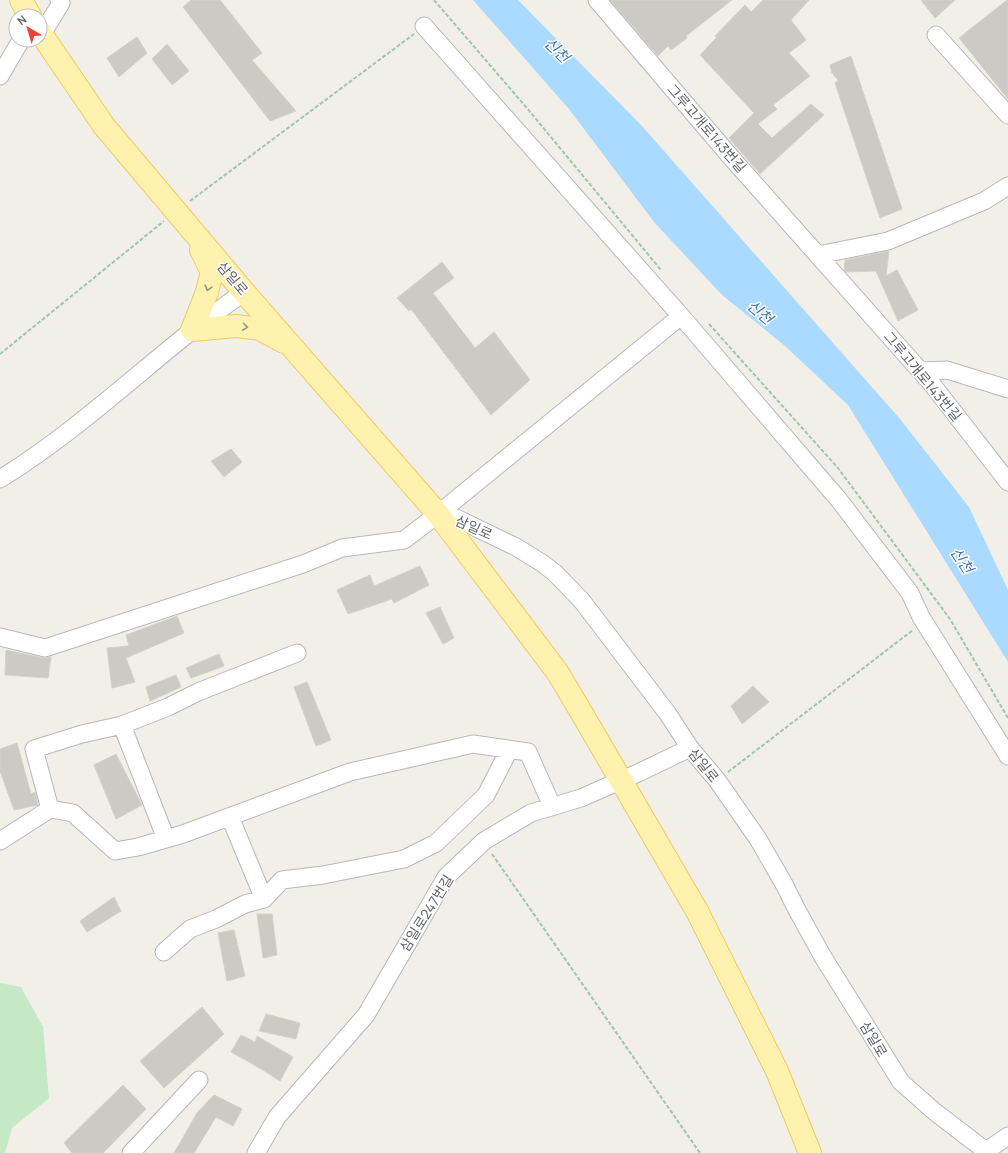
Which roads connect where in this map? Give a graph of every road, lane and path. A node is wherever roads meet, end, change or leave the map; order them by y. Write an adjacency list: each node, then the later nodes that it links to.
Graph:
1 (59, 0): 4 (street)
2 (597, 0): 12 (street, 그루고개로143번길)
3 (424, 26): 11 (path); 14 (street)
4 (48, 27)
5 (936, 35): 9 (street)
6 (48, 44): 11 (main road, 삼일로)
7 (16, 48): 8 (street)
8 (0, 76)
9 (1008, 115)
10 (1008, 186): 12 (street)
11 (183, 219): 13 (main road, 삼일로); 15 (main road, one-way to 15); 17 (path)
12 (818, 255): 18 (street, 그루고개로143번길)
13 (244, 292): 15 (street); 16 (main road, 삼일로)
14 (681, 316): 22 (street); 23 (street)
15 (192, 330): 16 (main road, one-way to 16); 20 (street)
16 (292, 346): 22 (main road, 삼일로)
17 (0, 354)
18 (921, 371): 19 (street); 21 (street, 그루고개로143번길)
19 (1008, 389)
20 (0, 479)
21 (1008, 482)
22 (438, 514): 24 (street); 27 (street, 삼일로); 30 (main road, 삼일로)
23 (924, 622): 29 (street); 31 (path)
24 (0, 637)
25 (297, 653): 26 (street)
26 (122, 725): 33 (street); 35 (street)
27 (690, 748): 30 (street, 삼일로247번길); 31 (street, 삼일로)
28 (509, 750): 32 (street); 34 (street); 38 (street)
29 (1008, 756)
30 (621, 780): 32 (street, 삼일로247번길); 46 (main road, 삼일로)
31 (717, 780): 42 (street, 삼일로)
32 (552, 806): 37 (street, 삼일로247번길)
33 (50, 809): 35 (street); 36 (street)
34 (230, 817): 35 (street); 38 (street)
35 (166, 839)
36 (0, 841)
37 (484, 841): 44 (street, 삼일로247번길); 45 (path)
38 (264, 899): 39 (street)
39 (164, 952)
40 (199, 1080): 43 (street)
41 (1008, 1136): 42 (street)
42 (987, 1152)
43 (131, 1153)
44 (256, 1153)
45 (700, 1153)
46 (810, 1153)

